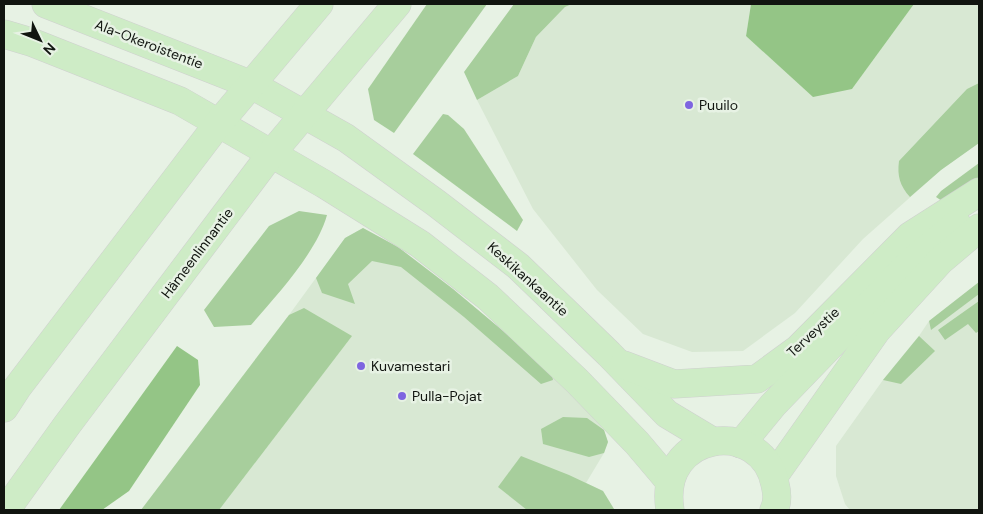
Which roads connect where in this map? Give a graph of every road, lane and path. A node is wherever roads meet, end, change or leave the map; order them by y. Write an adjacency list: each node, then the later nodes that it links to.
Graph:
1 (46, 4): 5 (main road, Ala-Okeroistentie)
2 (319, 4): 5 (main road)
3 (397, 4): 6 (main road, Hämeenlinnantie)
4 (4, 34): 7 (main road)
5 (252, 85): 6 (main road, Ala-Okeroistentie); 7 (main road)
6 (305, 115): 8 (main road, Hämeenlinnantie); 12 (main road, Keskikankaantie)
7 (218, 124): 8 (main road); 13 (main road)
8 (271, 154): 17 (main road); 18 (main road, Hämeenlinnantie)
9 (979, 192): 12 (main road, Terveystie)
10 (979, 206): 15 (main road, Terveystie)
11 (979, 228): 16 (main road)
12 (616, 362): 14 (main road, Keskikankaantie)
13 (4, 408)
14 (712, 441): 15 (main road); 17 (main road)
15 (741, 444): 16 (main road)
16 (774, 476): 20 (main road)
17 (670, 482): 19 (main road)
18 (6, 510)
19 (670, 510)
20 (774, 510)

